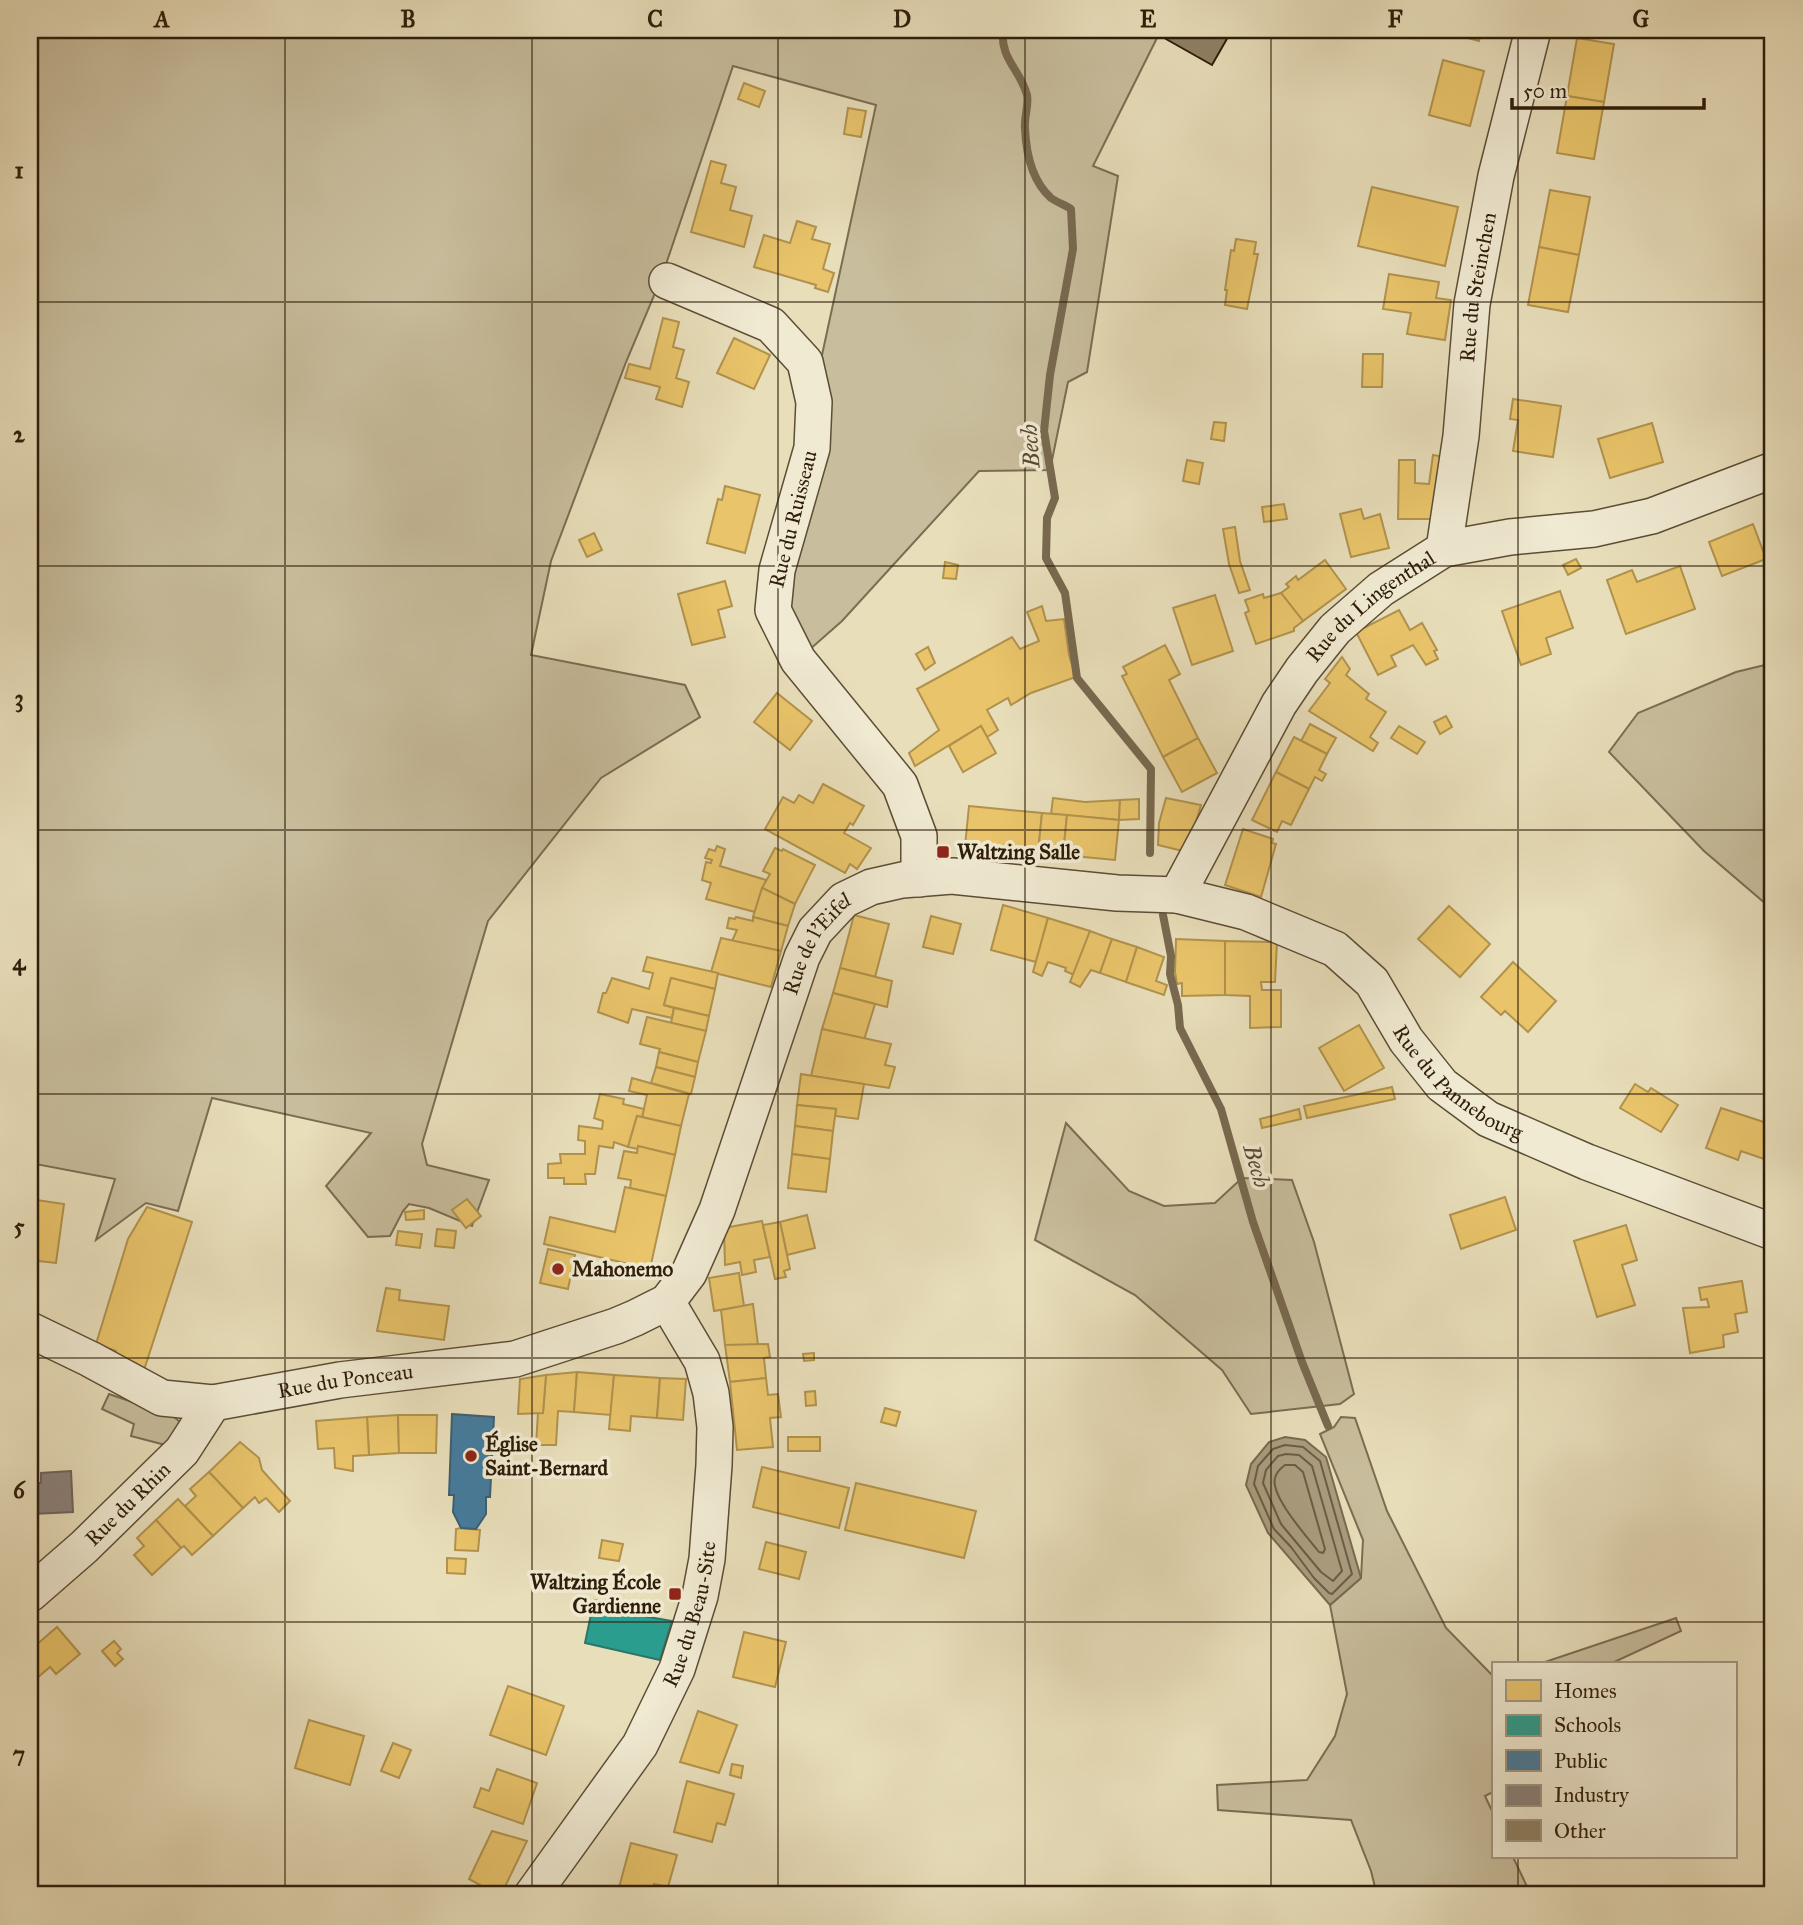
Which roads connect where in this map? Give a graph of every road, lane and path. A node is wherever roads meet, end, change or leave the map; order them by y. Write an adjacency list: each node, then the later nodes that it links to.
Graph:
1 (1533, 30): 4 (street, Rue du Steinchen)
2 (667, 281): 5 (street, Rue du Ruisseau)
3 (1773, 470): 4 (street, Rue du Lingenthal)
4 (1444, 549): 6 (street, Rue du Lingenthal)
5 (919, 879): 6 (street, Rue de l'Eifel); 8 (street, Rue de l'Eifel)
6 (1177, 895): 7 (street, Rue du Pannebourg)
7 (1773, 1232)
8 (667, 1302): 10 (street, Rue du Ponceau); 12 (street, Rue du Beau-Site)
9 (30, 1330): 10 (street, Rue du Ponceau)
10 (213, 1403): 11 (street, Rue du Rhin)
11 (30, 1594)
12 (532, 1895)

